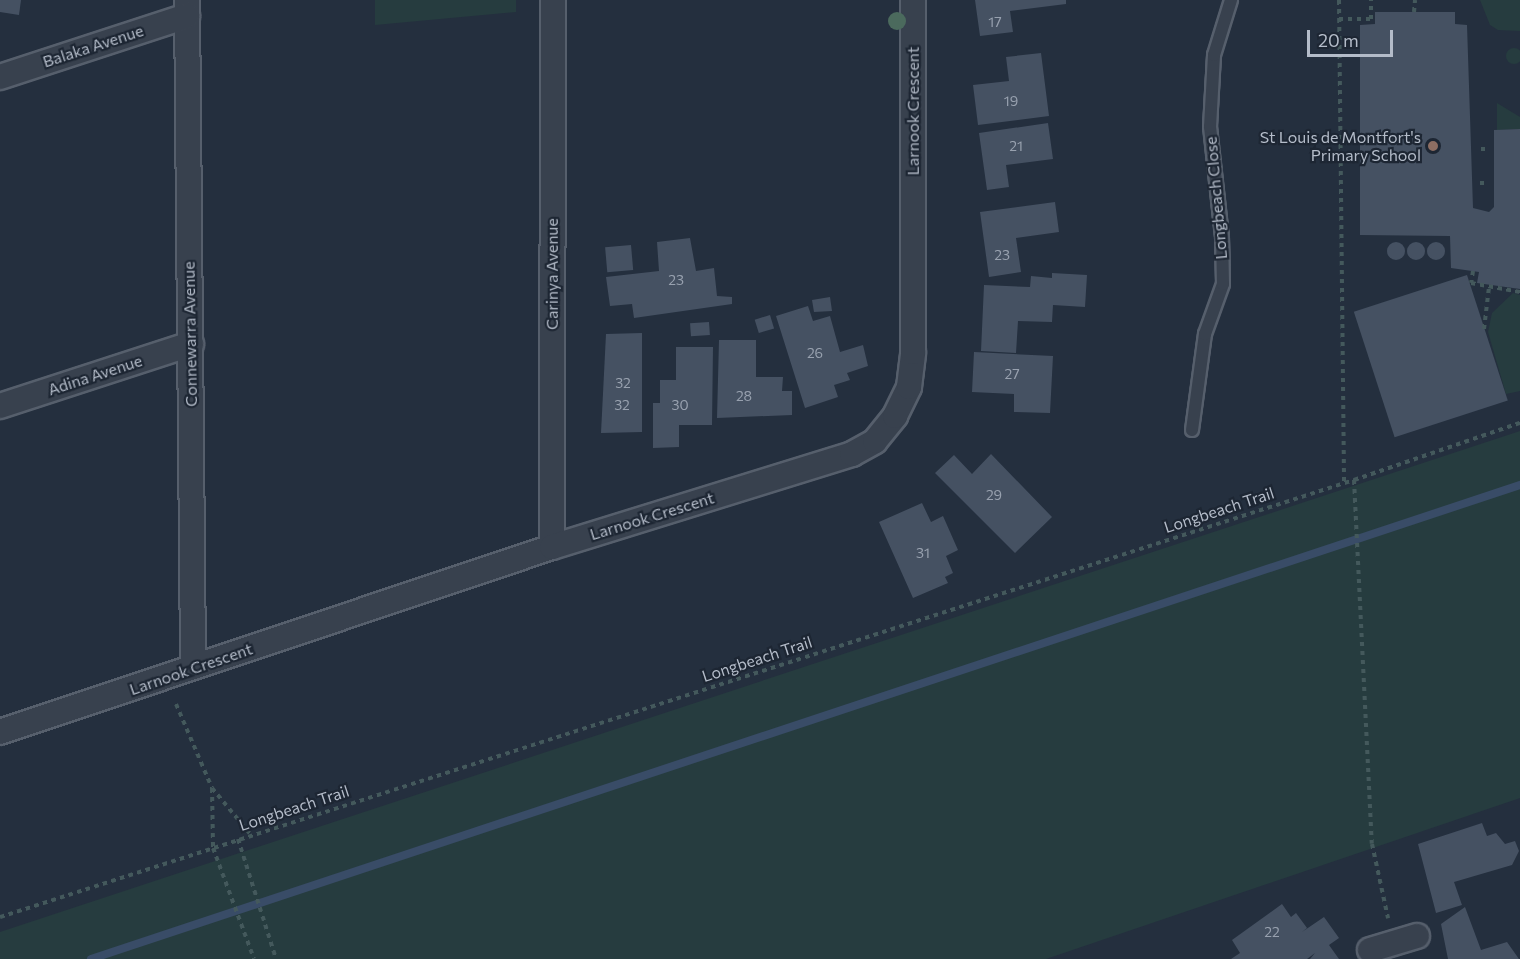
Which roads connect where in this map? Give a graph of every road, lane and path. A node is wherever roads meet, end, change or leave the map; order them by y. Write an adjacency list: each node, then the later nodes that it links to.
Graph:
1 (552, 0): 25 (street, Carinya Avenue)
2 (913, 0): 25 (street, Larnook Crescent)
3 (1231, 0): 22 (lane, Longbeach Close)
4 (1339, 0): 9 (path)
5 (1371, 0): 9 (path)
6 (1415, 0): 8 (path)
7 (187, 8): 10 (street, Balaka Avenue); 19 (street, Connewarra Avenue)
8 (1414, 12)
9 (1339, 19): 24 (path)
10 (0, 77)
11 (1483, 144): 12 (path)
12 (1483, 151)
13 (1482, 181): 14 (path)
14 (1482, 188)
15 (1473, 271): 16 (path)
16 (1489, 287): 17 (path); 18 (path)
17 (1520, 292)
18 (1484, 329)
19 (191, 344): 20 (street, Adina Avenue); 26 (street, Connewarra Avenue)
20 (0, 406)
21 (1520, 423): 23 (path, Longbeach Trail)
22 (1192, 430)
23 (1354, 480): 24 (path, Longbeach Trail); 36 (path)
24 (1344, 483): 30 (path, Longbeach Trail)
25 (552, 547): 26 (street, Larnook Crescent)
26 (193, 668): 28 (street, Larnook Crescent)
27 (176, 704): 29 (path)
28 (0, 732)
29 (212, 788): 30 (path); 32 (path)
30 (251, 834): 31 (path, Longbeach Trail)
31 (238, 839): 32 (path, Longbeach Trail); 38 (path)
32 (213, 848): 33 (path, Longbeach Trail); 37 (path)
33 (0, 917)
34 (1418, 936): 36 (street)
35 (1370, 950): 36 (street)
36 (1397, 951)
37 (254, 959)
38 (276, 959)

